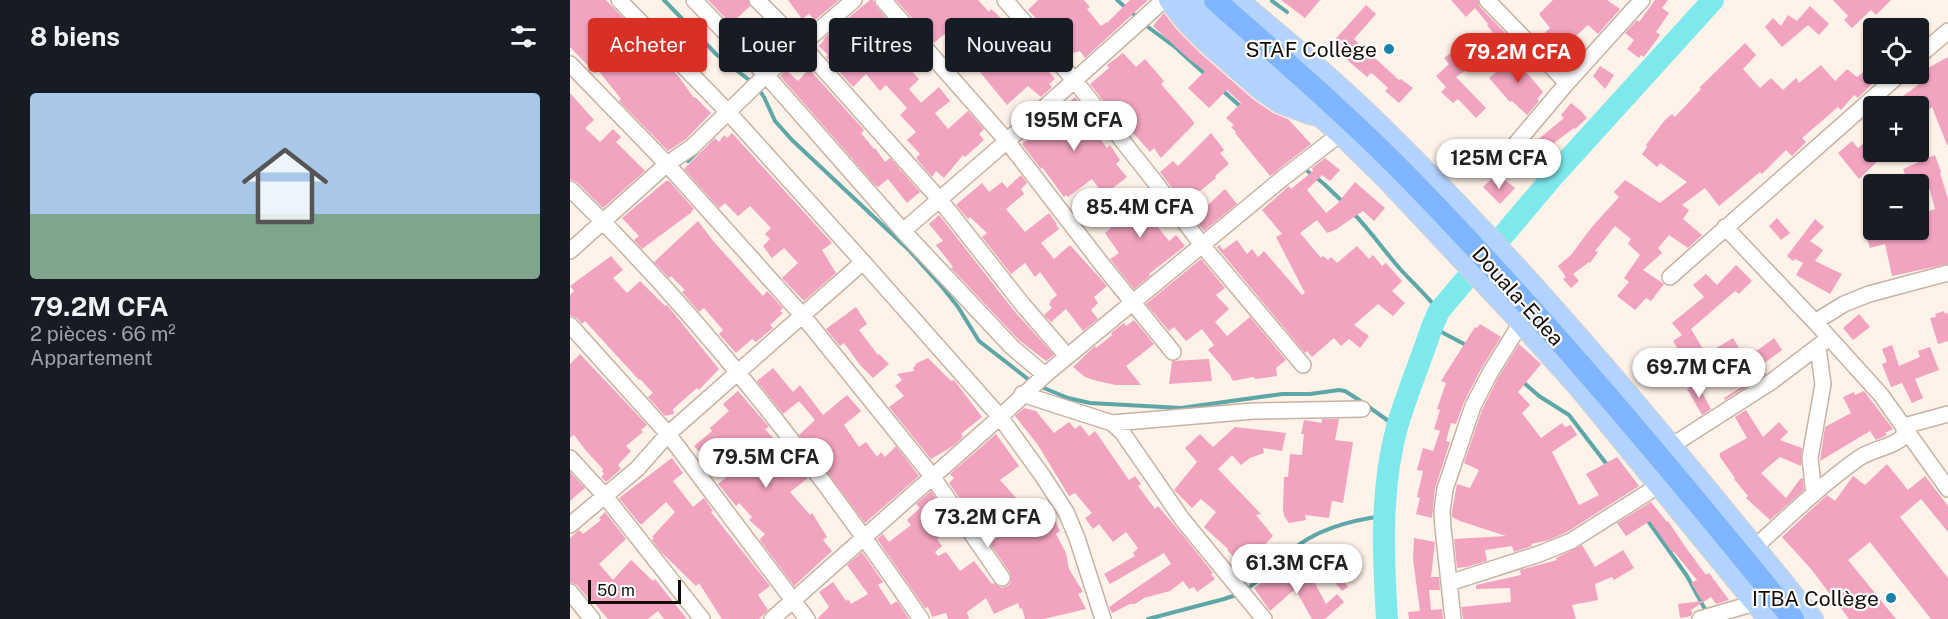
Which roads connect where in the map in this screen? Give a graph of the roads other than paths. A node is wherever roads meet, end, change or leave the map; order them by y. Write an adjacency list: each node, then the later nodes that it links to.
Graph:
1 (619, 0): 25 (street)
2 (694, 0): 21 (street)
3 (757, 0): 14 (street)
4 (854, 0): 15 (street)
5 (882, 0): 27 (street)
6 (1005, 0): 22 (street)
7 (1164, 0): 22 (street)
8 (1169, 0): 26 (main road)
9 (1188, 0): 26 (main road)
10 (1215, 0): 32 (highway, Douala-Edea)
11 (1238, 0): 32 (main road)
12 (1487, 0): 23 (street)
13 (1636, 2): 23 (street)
14 (775, 18)
15 (817, 31)
16 (1948, 31): 17 (street)
17 (1929, 47)
18 (817, 62): 31 (street)
19 (570, 64): 29 (street)
20 (768, 72): 21 (street)
21 (765, 75): 25 (street); 35 (street)
22 (1075, 81): 27 (street); 36 (street)
23 (1567, 82): 28 (street)
24 (1889, 84): 34 (street)
25 (728, 112): 29 (street); 38 (street)
26 (1334, 128): 32 (main road); 36 (street)
27 (1007, 141): 31 (street); 41 (street)
28 (1512, 147)
29 (667, 164): 33 (street); 43 (street)
30 (570, 189): 33 (street)
31 (940, 200): 35 (street); 48 (street)
32 (1449, 221): 42 (highway, Douala-Edea)
33 (604, 222): 37 (street); 50 (street)
34 (1725, 227): 40 (street); 44 (street)
35 (903, 231): 51 (street)
36 (1202, 245): 41 (street); 49 (street)
37 (570, 251)
38 (863, 262): 43 (street); 55 (street)
39 (1948, 273): 44 (street)
40 (1670, 277)
41 (1133, 303): 47 (street); 48 (street)
42 (1521, 304): 59 (main road); 62 (main road); 70 (street); 84 (highway, Douala-Edea)
43 (803, 316): 50 (street); 61 (street)
44 (1815, 322): 46 (street)
45 (570, 325): 58 (street)
46 (1823, 343): 57 (street); 59 (street); 64 (street)
47 (1173, 352)
48 (1067, 356): 51 (street)
49 (1303, 365)
50 (739, 372): 58 (street); 67 (street)
51 (1045, 375): 52 (street)
52 (1022, 394): 55 (street); 56 (street)
53 (1362, 409): 56 (street)
54 (1948, 414): 57 (street)
55 (1000, 417): 61 (street); 79 (street)
56 (1112, 423): 80 (street)
57 (1904, 426): 63 (street); 64 (street)
58 (668, 434): 65 (street); 72 (street)
59 (1671, 446): 68 (main road)
60 (570, 458): 65 (street)
61 (932, 476): 67 (street); 69 (street)
62 (1658, 486): 70 (street); 73 (main road)
63 (1948, 489)
64 (1814, 494): 68 (street)
65 (605, 496): 66 (street); 75 (street)
66 (570, 525)
67 (865, 537): 72 (street); 78 (street)
68 (1754, 548): 85 (main road)
69 (1002, 578)
70 (1449, 583): 81 (street)
71 (570, 592): 74 (street)
72 (793, 600): 76 (street); 77 (street)
73 (1755, 603): 82 (street); 83 (main road)
74 (592, 619)
75 (702, 619)
76 (772, 619)
77 (807, 619)
78 (921, 619)
79 (1103, 619)
80 (1264, 619)
81 (1453, 619)
82 (1700, 619)
83 (1768, 619)
84 (1793, 619)
85 (1813, 619)

